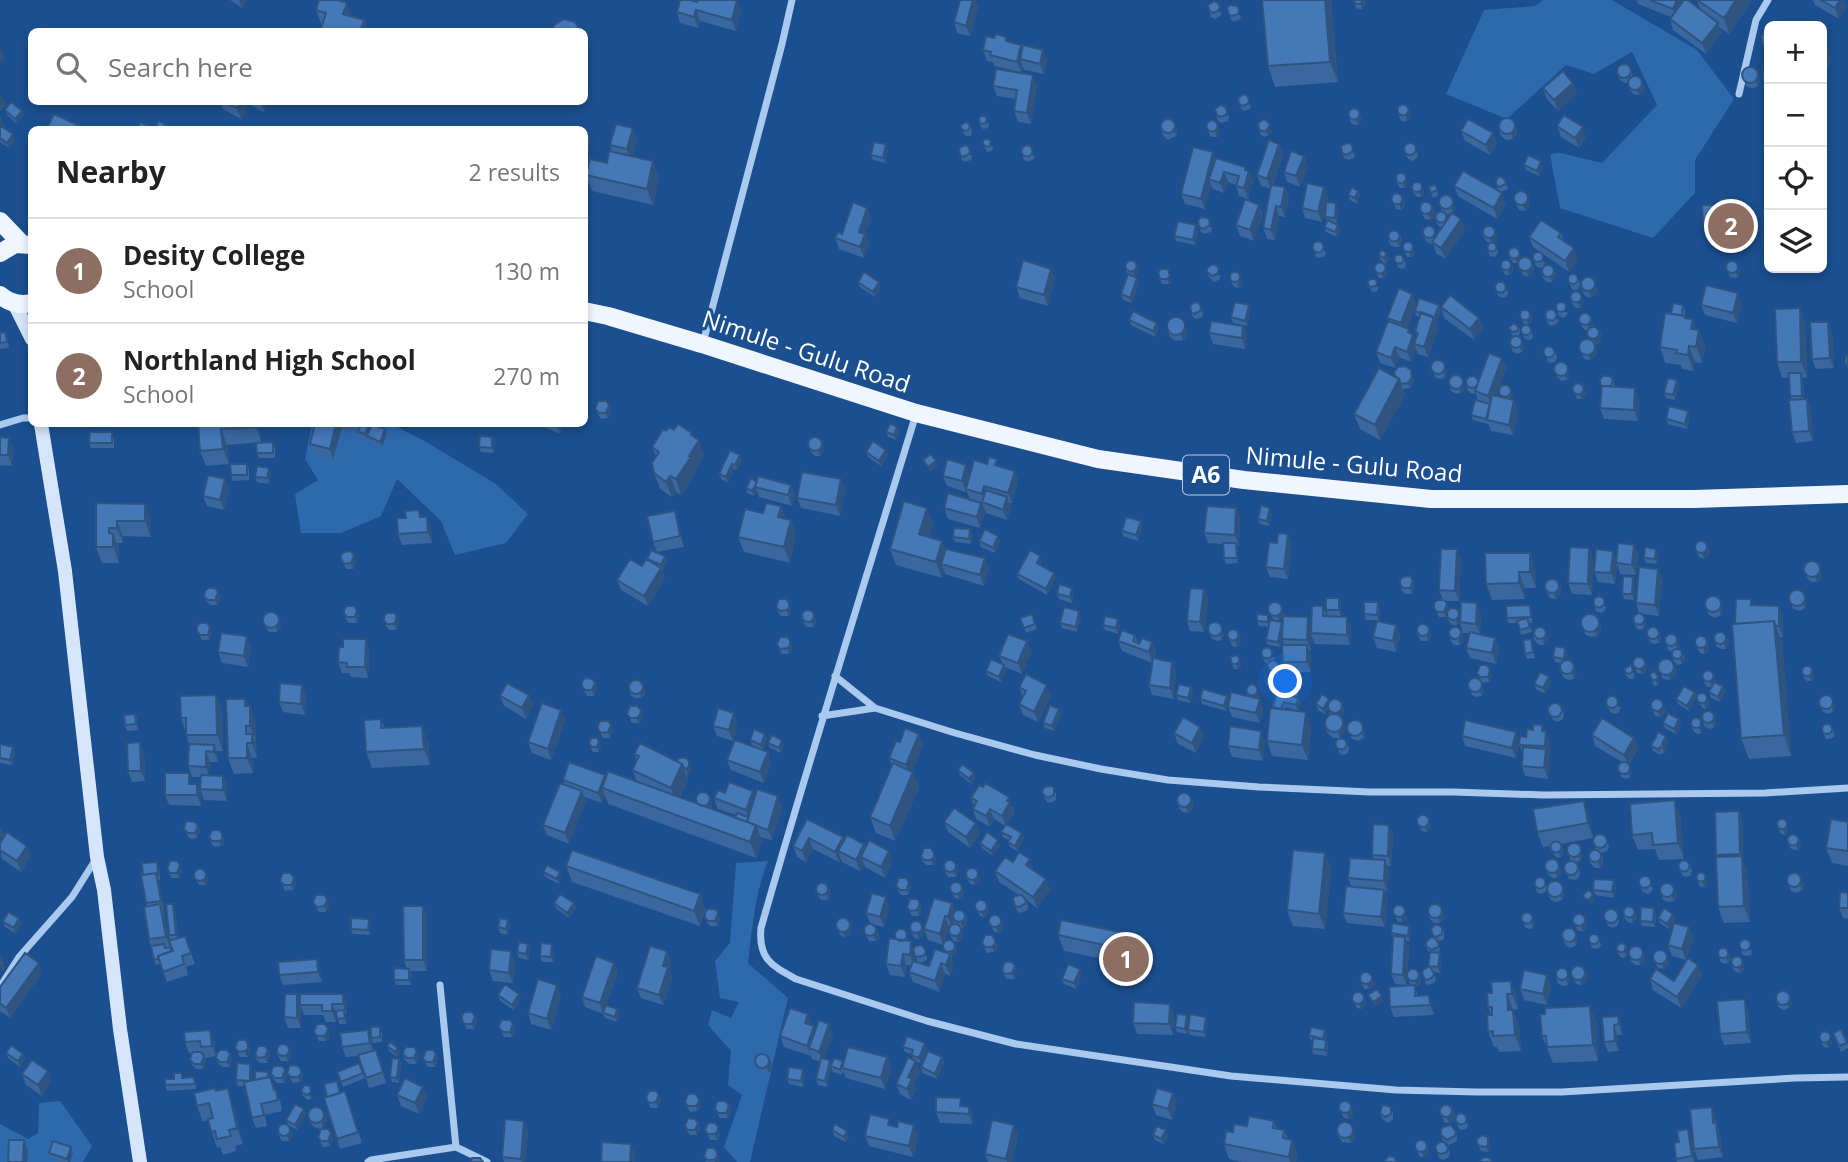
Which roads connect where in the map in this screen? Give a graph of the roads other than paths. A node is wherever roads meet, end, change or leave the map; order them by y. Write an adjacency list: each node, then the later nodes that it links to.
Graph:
1 (792, 0): 10 (street)
2 (1768, 0): 3 (street)
3 (1739, 94)
4 (0, 221): 5 (main road)
5 (26, 244): 6 (main road)
6 (0, 253)
7 (15, 300): 9 (street)
8 (588, 312): 10 (main road, Nimule - Gulu Road / A6)
9 (28, 330)
10 (702, 344): 11 (main road, Nimule - Gulu Road / A6)
11 (916, 413): 15 (main road, Nimule - Gulu Road / A6); 16 (street)
12 (28, 418): 13 (street)
13 (0, 425)
14 (41, 427): 20 (street)
15 (1848, 494)
16 (835, 676): 17 (street); 18 (street)
17 (875, 708): 18 (street); 19 (street)
18 (822, 716): 23 (street)
19 (1848, 788)
20 (97, 857): 22 (street); 25 (street)
21 (440, 985): 24 (street)
22 (0, 987)
23 (1848, 1077)
24 (456, 1147): 26 (street); 27 (street)
25 (140, 1162)
26 (368, 1162)
27 (487, 1162)

